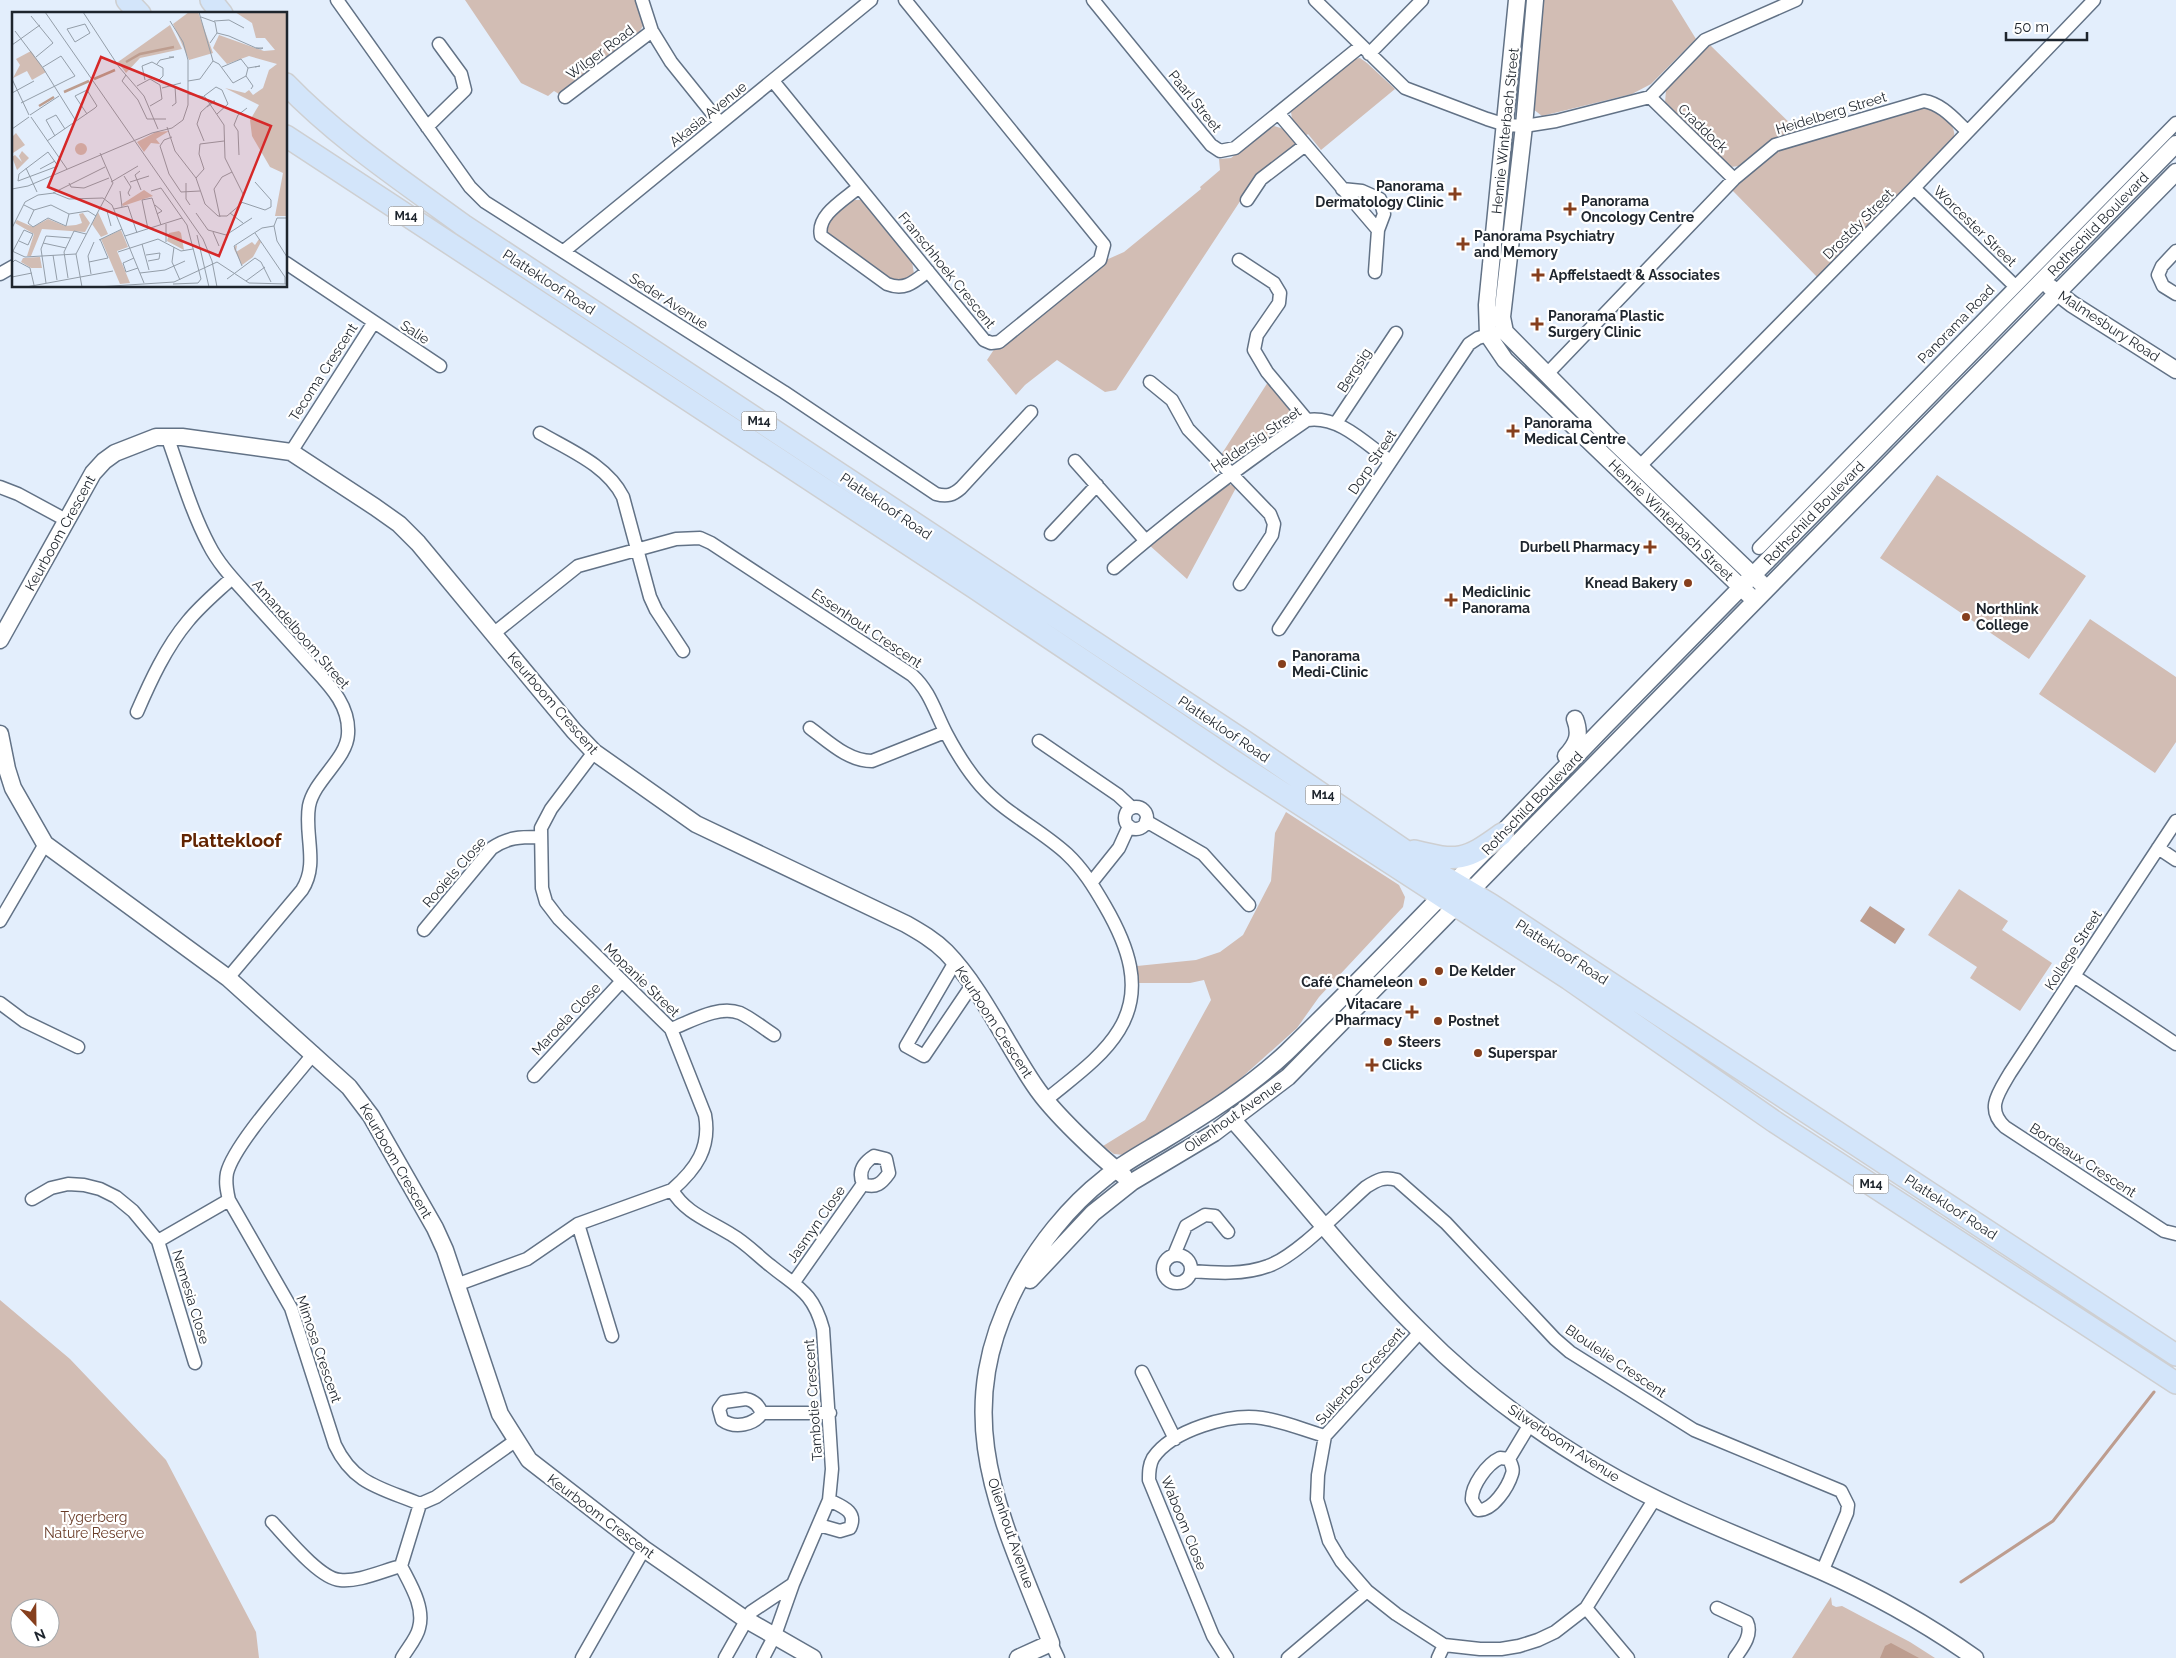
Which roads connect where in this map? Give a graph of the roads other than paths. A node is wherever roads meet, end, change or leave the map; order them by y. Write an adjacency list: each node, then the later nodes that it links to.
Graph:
1 (127, 0): 14 (main road)
2 (210, 0): 15 (main road)
3 (337, 0): 28 (street, Seder Avenue)
4 (642, 0): 16 (street)
5 (871, 0): 19 (street, Akasia Avenue)
6 (905, 0): 45 (street, Franschhoek Crescent)
7 (1093, 0): 23 (street, Paarl Street)
8 (1316, 0): 18 (street)
9 (1422, 0): 18 (street, Paarl Street)
10 (1517, 0): 26 (street, Hennie Winterbach Street)
11 (1535, 0): 27 (street, Hennie Winterbach Street)
12 (1796, 0): 22 (street)
13 (2094, 0): 29 (street, Drostdy Street)
14 (138, 12)
15 (220, 12)
16 (652, 31): 21 (street, Wilger Road); 24 (street)
17 (439, 44): 28 (street)
18 (1365, 50): 23 (street, Paarl Street); 26 (street)
19 (773, 80): 24 (street, Akasia Avenue); 35 (street, Franschhoek Crescent)
20 (288, 86): 102 (main road, Plattekloof Road / M14)
21 (565, 97)
22 (1650, 97): 27 (street); 34 (street, Craddock)
23 (1278, 114): 32 (street)
24 (720, 123): 40 (street, Akasia Avenue)
25 (2176, 123): 49 (street, Panorama Road)
26 (1506, 124): 27 (street); 55 (street, Hennie Winterbach Street)
27 (1524, 126): 54 (street, Hennie Winterbach Street)
28 (427, 127): 40 (street, Seder Avenue)
29 (1966, 132): 34 (street, Heidelberg Street); 36 (street, Drostdy Street)
30 (288, 137): 106 (main road, Plattekloof Road / M14)
31 (2176, 144): 48 (street, Rothschild Boulevard)
32 (1304, 146): 37 (street); 38 (street)
33 (2176, 172): 50 (street, Rothschild Boulevard)
34 (1734, 179): 58 (street, Heidelberg Street)
35 (859, 187): 45 (street, Franschhoek Crescent); 45 (street)
36 (1914, 188): 49 (street, Worcester Street); 68 (street, Drostdy Street)
37 (1342, 189): 39 (street); 39 (street)
38 (1247, 200)
39 (1378, 230): 46 (street)
40 (564, 251): 60 (street, Seder Avenue)
41 (2176, 251): 51 (street)
42 (1239, 260): 61 (street)
43 (288, 264): 52 (street, Tecoma Crescent)
44 (12, 267): 47 (street)
45 (928, 271)
46 (1375, 272)
47 (0, 274)
48 (2042, 280): 50 (street, Malmesbury Road); 78 (street, Rothschild Boulevard)
49 (2015, 286): 75 (street, Panorama Road)
50 (2058, 294): 57 (street, Malmesbury Road); 82 (street, Rothschild Boulevard)
51 (2176, 294)
52 (374, 322): 56 (street, Salie); 65 (street, Tecoma Crescent)
53 (1396, 332): 62 (street, Bergsig)
54 (1505, 332): 55 (street, Dorp Street); 58 (street, Hennie Winterbach Street)
55 (1488, 334): 67 (street, Dorp Street); 81 (street, Hennie Winterbach Street)
56 (440, 366)
57 (2176, 370)
58 (1546, 374): 68 (street, Hennie Winterbach Street)
59 (1150, 382): 69 (street)
60 (1031, 412)
61 (1308, 420): 62 (street, Heldersig Street); 69 (street, Heldersig Street)
62 (1336, 423): 67 (street, Heldersig Street)
63 (540, 433): 76 (street)
64 (166, 436): 65 (street, Keurboom Crescent); 72 (street, Keurboom Crescent); 79 (street, Amandelboom Street)
65 (291, 452): 84 (street, Keurboom Crescent)
66 (1075, 461): 70 (street)
67 (1390, 462): 83 (street, Dorp Street)
68 (1640, 466): 78 (street, Hennie Winterbach Street)
69 (1231, 472): 74 (street, Heldersig Street); 80 (street)
70 (1097, 485): 73 (street); 74 (street)
71 (0, 487): 72 (street)
72 (66, 520): 85 (street, Keurboom Crescent)
73 (1051, 534)
74 (1145, 540): 77 (street, Heldersig Street)
75 (1759, 548)
76 (637, 550): 84 (street, Essenhout Crescent); 86 (street); 90 (street, Essenhout Crescent)
77 (1114, 568)
78 (1753, 576): 81 (street, Rothschild Boulevard); 82 (street, Hennie Winterbach Street)
79 (232, 578): 87 (street); 112 (street, Amandelboom Street)
80 (1240, 584)
81 (1741, 588): 82 (street, Hennie Winterbach Street); 94 (street, Rothschild Boulevard)
82 (1762, 594): 106 (street, Rothschild Boulevard)
83 (1279, 629)
84 (493, 634): 93 (street, Keurboom Crescent)
85 (0, 640)
86 (684, 651)
87 (137, 712)
88 (1576, 719): 94 (street)
89 (810, 728): 90 (street)
90 (945, 732): 105 (street, Essenhout Crescent)
91 (0, 734): 101 (street, Keurboom Crescent)
92 (1039, 741): 95 (street)
93 (594, 752): 100 (street, Mopanie Street); 110 (street, Keurboom Crescent)
94 (1532, 802): 99 (street, Rothschild Boulevard)
95 (1132, 808): 96 (street); 98 (street)
96 (1146, 821): 98 (street); 107 (street)
97 (2176, 821): 103 (street, Kollege Street)
98 (1129, 826): 105 (street)
99 (1502, 834): 102 (main road); 106 (street, Rothschild Boulevard)
100 (539, 837): 109 (street, Rooiels Close); 113 (street, Mopanie Street)
101 (45, 844): 108 (street); 112 (street, Keurboom Crescent)
102 (1401, 848): 106 (main road, Plattekloof Road / M14)
103 (2158, 848): 104 (street); 111 (street, Kollege Street)
104 (2176, 860)
105 (1091, 883): 124 (street, Essenhout Crescent)
106 (1456, 895): 122 (street, Olienhout Avenue); 125 (street, Olienhout Avenue); 148 (main road, Plattekloof Road / M14); 151 (main road, Plattekloof Road / M14)
107 (1249, 905)
108 (0, 921)
109 (424, 930)
110 (954, 962): 114 (street, Keurboom Crescent); 114 (street)
111 (2074, 976): 118 (street); 123 (street, Kollege Street)
112 (228, 978): 120 (street, Keurboom Crescent)
113 (621, 982): 116 (street, Mopanie Street); 121 (street, Maroela Close)
114 (972, 985): 124 (street, Keurboom Crescent)
115 (0, 1003): 119 (street)
116 (671, 1029): 117 (street); 133 (street, Mopanie Street)
117 (774, 1035)
118 (2176, 1044)
119 (78, 1047)
120 (314, 1053): 135 (street, Mimosa Crescent); 144 (street, Keurboom Crescent)
121 (534, 1076)
122 (1248, 1084): 126 (street); 127 (street, Olienhout Avenue)
123 (1996, 1095): 139 (street, Bordeaux Crescent)
124 (1046, 1100): 130 (street, Keurboom Crescent)
125 (1259, 1101): 126 (street, Olienhout Avenue); 129 (street)
126 (1233, 1120): 127 (street); 128 (street, Olienhout Avenue); 129 (street, Silwerboom Avenue)
127 (1164, 1140): 130 (street, Olienhout Avenue)
128 (1188, 1150): 129 (street); 131 (street, Olienhout Avenue)
129 (1263, 1157): 137 (street, Silwerboom Avenue)
130 (1116, 1170): 131 (street, Keurboom Crescent); 145 (street, Olienhout Avenue)
131 (1132, 1182): 145 (street, Olienhout Avenue)
132 (863, 1184): 143 (street, Jasmyn Close)
133 (672, 1190): 136 (street, Mopanie Street); 143 (street, Tambotie Crescent)
134 (32, 1199): 140 (street)
135 (229, 1200): 140 (street); 161 (street, Mimosa Crescent)
136 (578, 1224): 144 (street, Mopanie Street); 147 (street)
137 (1322, 1225): 142 (street); 146 (street, Silwerboom Avenue); 166 (street, Bloulelie Crescent)
138 (1228, 1232): 141 (street)
139 (2176, 1234)
140 (158, 1241): 149 (street, Nemesia Close)
141 (1174, 1255): 142 (street); 142 (street)
142 (1192, 1271)
143 (794, 1282): 153 (street, Tambotie Crescent)
144 (456, 1285): 157 (street, Keurboom Crescent)
145 (1004, 1316): 173 (street, Olienhout Avenue)
146 (1420, 1332): 154 (street, Silwerboom Avenue); 155 (street, Suikerbos Crescent)
147 (612, 1336)
148 (2176, 1355)
149 (196, 1363)
150 (1142, 1372): 156 (street)
151 (2176, 1383)
152 (762, 1413): 153 (street)
153 (830, 1413): 159 (street, Tambotie Crescent)
154 (1530, 1424): 158 (street); 160 (street, Silwerboom Avenue)
155 (1325, 1436): 156 (street, Waboom Close); 168 (street, Suikerbos Crescent)
156 (1175, 1439): 182 (street, Waboom Close)
157 (515, 1441): 161 (street); 164 (street, Keurboom Crescent)
158 (1509, 1459)
159 (829, 1500): 163 (street, Tambotie Crescent); 163 (street)
160 (1654, 1500): 166 (street, Silwerboom Avenue); 169 (street, Suikerbos Crescent)
161 (420, 1504): 165 (street)
162 (272, 1522): 165 (street)
163 (819, 1526): 167 (street, Tambotie Crescent)
164 (644, 1549): 171 (street, Keurboom Crescent); 176 (street)
165 (400, 1566): 175 (street)
166 (1822, 1572): 187 (street, Silwerboom Avenue)
167 (793, 1584): 171 (street); 172 (street, Tambotie Crescent)
168 (1367, 1591): 174 (street, Suikerbos Crescent); 183 (street)
169 (1586, 1608): 174 (street, Suikerbos Crescent); 185 (street)
170 (1717, 1608): 186 (street)
171 (745, 1619): 172 (street, Keurboom Crescent); 177 (street)
172 (775, 1636): 178 (street); 179 (street, Keurboom Crescent)
173 (1051, 1643): 180 (street); 181 (street, Olienhout Avenue)
174 (1444, 1645): 184 (street)
175 (402, 1658)
176 (582, 1658)
177 (725, 1658)
178 (763, 1658)
179 (813, 1658)
180 (1018, 1658)
181 (1058, 1658)
182 (1227, 1658)
183 (1288, 1658)
184 (1438, 1658)
185 (1628, 1658)
186 (1735, 1658)
187 (1976, 1658)

